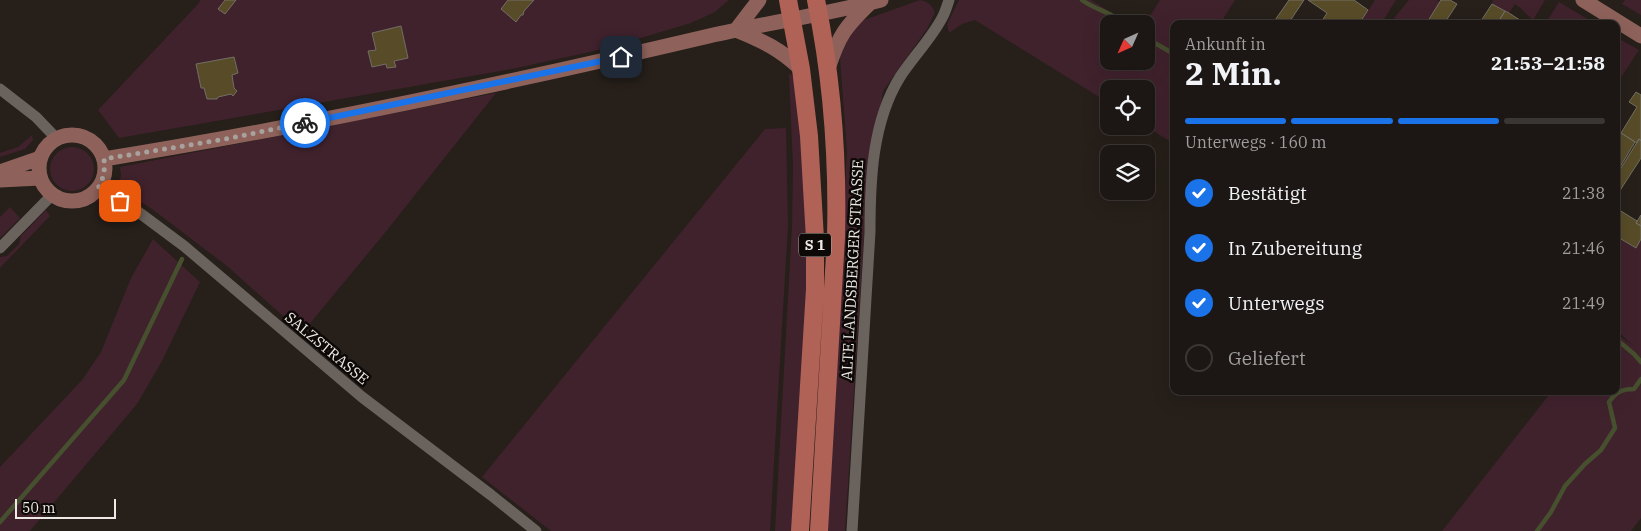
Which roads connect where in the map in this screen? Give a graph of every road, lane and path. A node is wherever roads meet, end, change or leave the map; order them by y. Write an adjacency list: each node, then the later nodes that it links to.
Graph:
1 (758, 0): 10 (street)
2 (788, 0): 7 (main road, S 1)
3 (949, 0): 27 (street, ALTE LANDSBERGER STRASSE)
4 (1583, 0): 8 (street)
5 (875, 1): 6 (street); 13 (street)
6 (817, 7): 7 (street); 13 (main road, S 1)
7 (792, 19): 10 (street); 12 (main road, S 1)
8 (1615, 20)
9 (1620, 23): 11 (street)
10 (736, 30): 12 (street); 17 (street)
11 (1641, 36)
12 (801, 69): 25 (main road, S 1)
13 (828, 69): 26 (main road, S 1)
14 (0, 89): 15 (street)
15 (57, 139): 16 (street); 17 (street)
16 (40, 158): 18 (street); 19 (street)
17 (104, 159): 21 (street)
18 (0, 172)
19 (40, 178): 20 (street); 22 (street)
20 (0, 180)
21 (98, 188): 22 (street); 24 (street, SALZSTRASSE)
22 (52, 195): 23 (street)
23 (0, 248)
24 (536, 531)
25 (800, 531)
26 (819, 531)
27 (852, 531)

